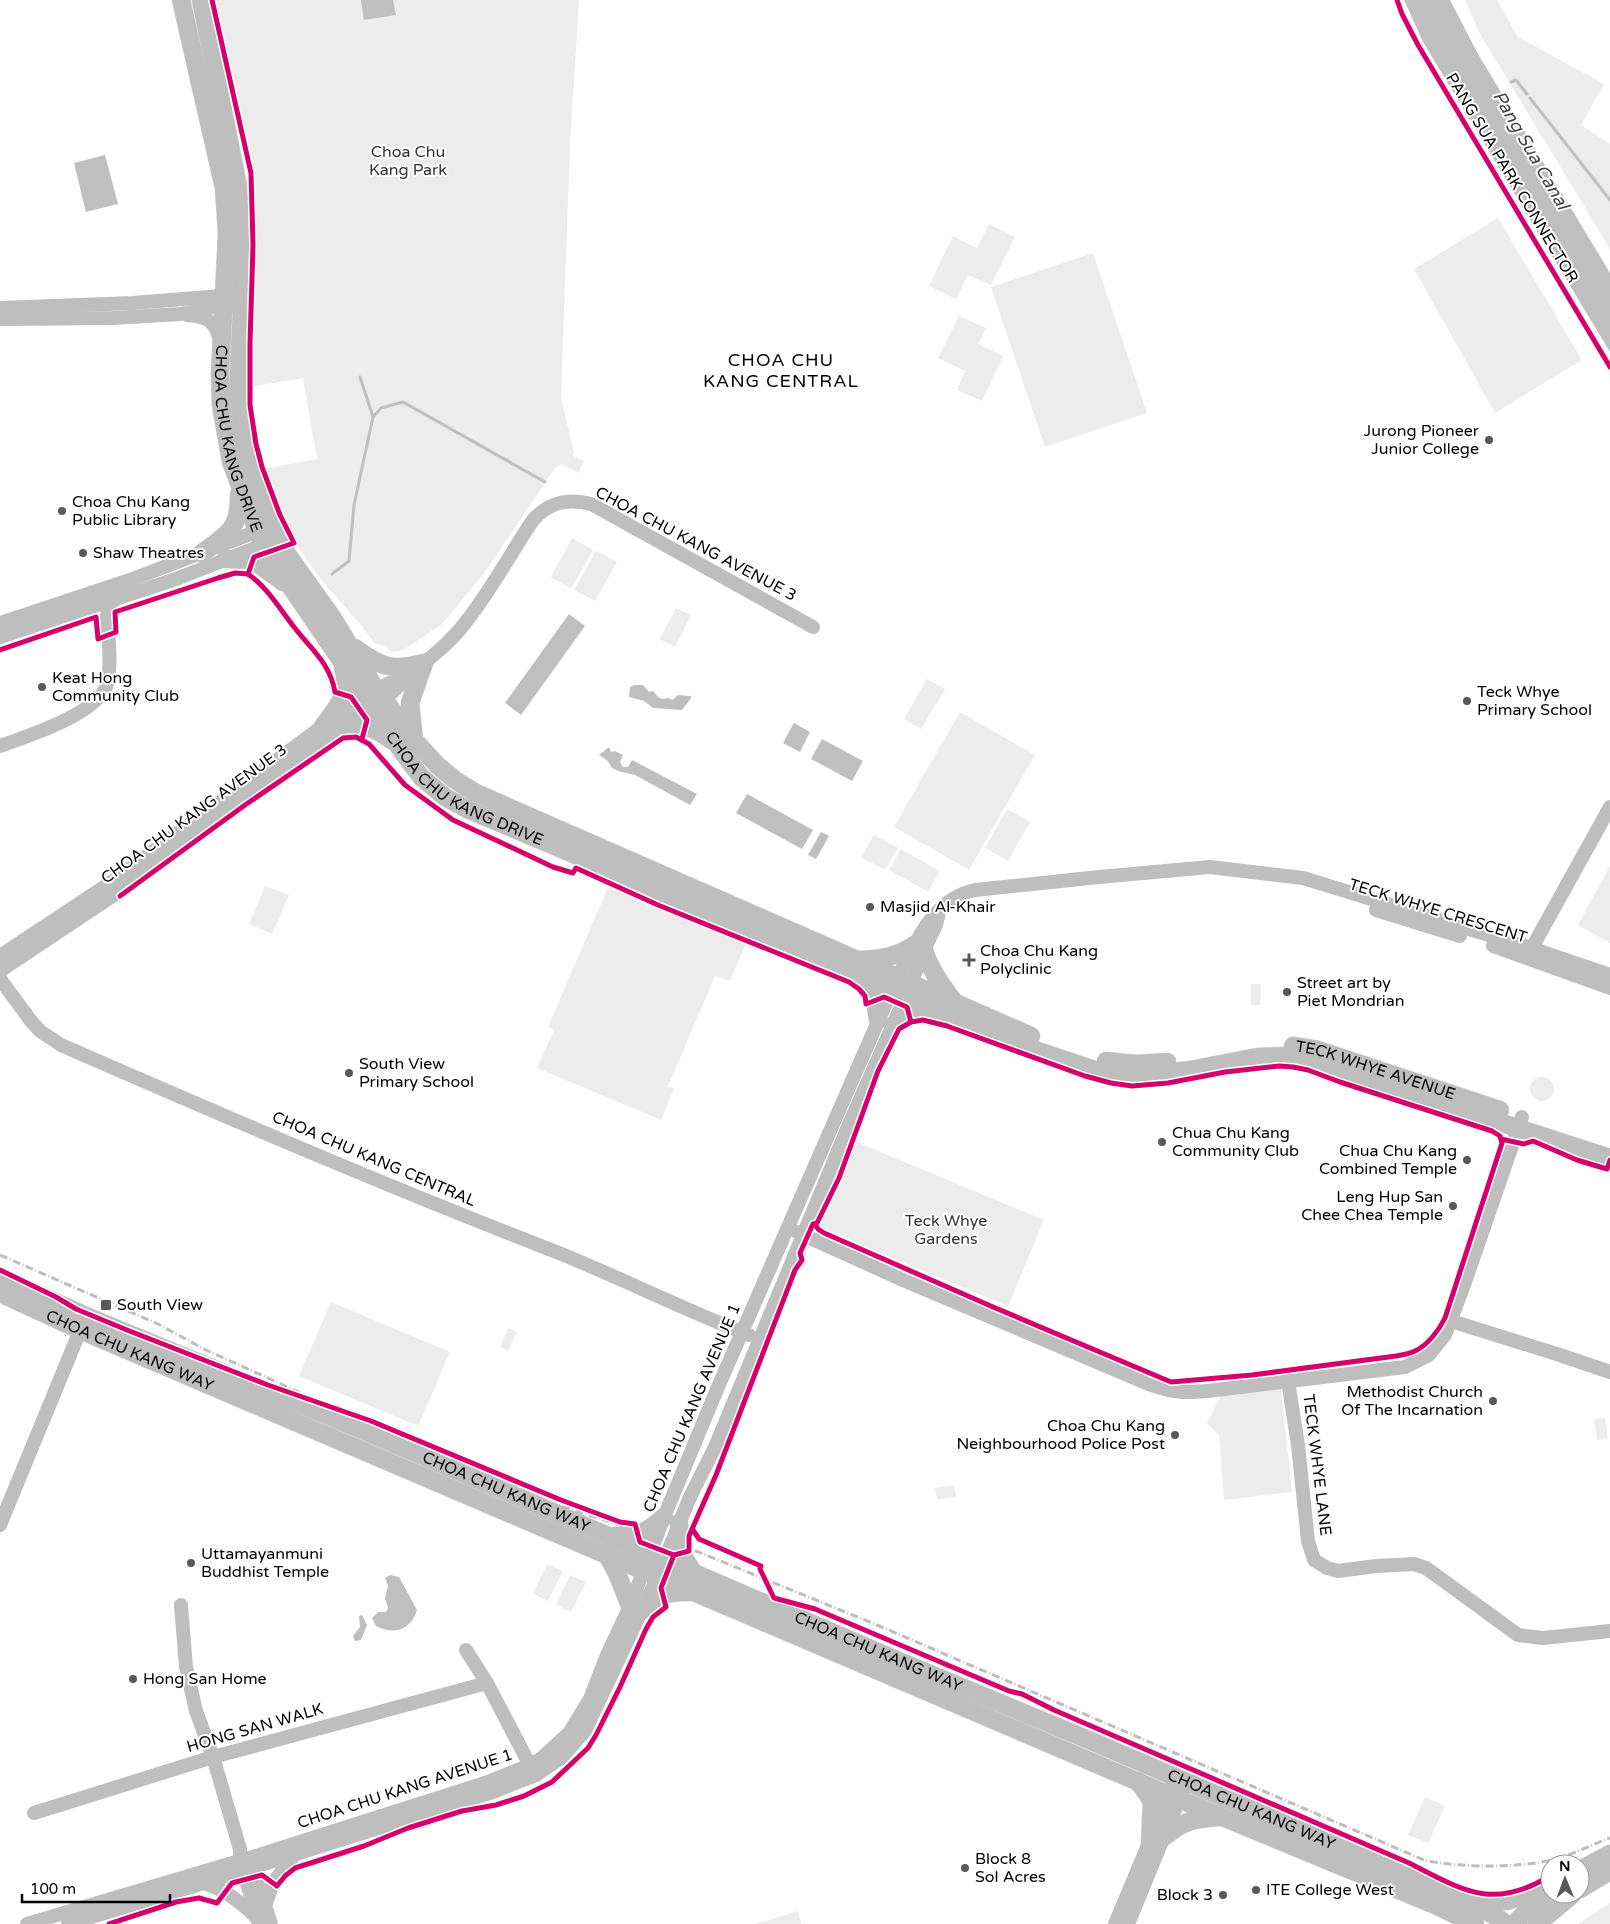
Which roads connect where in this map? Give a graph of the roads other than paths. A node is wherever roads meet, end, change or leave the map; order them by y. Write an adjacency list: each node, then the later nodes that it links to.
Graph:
1 (181, 0): 3 (main road, CHOA CHU KANG DRIVE)
2 (201, 0): 5 (main road, CHOA CHU KANG DRIVE)
3 (226, 272): 4 (street); 6 (main road, CHOA CHU KANG DRIVE)
4 (185, 299): 6 (street); 8 (street)
5 (242, 300): 6 (street); 12 (main road, CHOA CHU KANG DRIVE)
6 (224, 301): 9 (street); 11 (main road, CHOA CHU KANG DRIVE)
7 (0, 308): 8 (street)
8 (39, 313): 9 (street); 10 (street)
9 (180, 314): 11 (street)
10 (0, 319)
11 (222, 347): 13 (main road, CHOA CHU KANG DRIVE)
12 (238, 393): 13 (main road); 15 (main road, CHOA CHU KANG DRIVE)
13 (221, 405): 14 (main road, CHOA CHU KANG DRIVE)
14 (239, 486): 15 (main road, CHOA CHU KANG DRIVE); 16 (main road)
15 (267, 535): 16 (street); 17 (street); 18 (main road, CHOA CHU KANG DRIVE); 23 (main road, CHOA CHU KANG DRIVE)
16 (202, 553): 20 (street)
17 (226, 559): 18 (main road); 19 (street)
18 (290, 586): 24 (main road, CHOA CHU KANG DRIVE)
19 (114, 599): 22 (street); 27 (street)
20 (0, 623)
21 (813, 627): 25 (street, CHOA CHU KANG AVENUE 3)
22 (0, 638)
23 (349, 643): 25 (main road); 26 (main road, CHOA CHU KANG DRIVE)
24 (342, 662): 26 (main road, CHOA CHU KANG DRIVE); 28 (main road)
25 (424, 663): 26 (street, CHOA CHU KANG AVENUE 3); 30 (main road)
26 (374, 699): 28 (street, CHOA CHU KANG AVENUE 3); 29 (street, CHOA CHU KANG AVENUE 3); 30 (main road, CHOA CHU KANG DRIVE); 31 (main road, CHOA CHU KANG DRIVE)
27 (68, 718): 32 (street); 33 (street)
28 (323, 726): 37 (street, CHOA CHU KANG AVENUE 3)
29 (341, 729): 31 (main road); 39 (street, CHOA CHU KANG AVENUE 3)
30 (414, 740): 38 (main road, CHOA CHU KANG DRIVE)
31 (397, 745): 42 (main road, CHOA CHU KANG DRIVE)
32 (0, 746)
33 (0, 754)
34 (1610, 807): 36 (street)
35 (920, 947): 36 (street, TECK WHYE CRESCENT); 38 (main road); 44 (street, TECK WHYE CRESCENT); 45 (main road)
36 (1529, 953): 40 (street, TECK WHYE CRESCENT); 43 (street, TECK WHYE CRESCENT)
37 (0, 956)
38 (857, 960): 44 (main road, CHOA CHU KANG DRIVE)
39 (0, 971)
40 (1610, 975)
41 (0, 979): 57 (street, CHOA CHU KANG CENTRAL)
42 (869, 984): 44 (main road, CHOA CHU KANG DRIVE); 47 (main road)
43 (1610, 988)
44 (900, 989): 45 (main road, TECK WHYE AVENUE); 46 (main road, TECK WHYE AVENUE); 47 (street, CHOA CHU KANG AVENUE 1)
45 (954, 1002): 48 (main road, TECK WHYE AVENUE)
46 (930, 1008): 47 (main road); 48 (main road, TECK WHYE AVENUE)
47 (886, 1023): 51 (street, CHOA CHU KANG AVENUE 1); 52 (street, CHOA CHU KANG AVENUE 1)
48 (1520, 1122): 49 (main road, TECK WHYE AVENUE); 50 (main road, TECK WHYE AVENUE); 55 (street, TECK WHYE LANE)
49 (1610, 1145)
50 (1610, 1158)
51 (788, 1228): 52 (street, TECK WHYE LANE); 57 (street, CHOA CHU KANG AVENUE 1)
52 (804, 1234): 58 (street, CHOA CHU KANG AVENUE 1); 60 (street, TECK WHYE LANE)
53 (0, 1277): 56 (main road, CHOA CHU KANG WAY)
54 (0, 1293): 56 (main road, CHOA CHU KANG WAY)
55 (1451, 1321): 59 (street); 60 (street, TECK WHYE LANE)
56 (83, 1323): 62 (street); 63 (main road, CHOA CHU KANG WAY); 64 (main road, CHOA CHU KANG WAY)
57 (742, 1332): 58 (street, CHOA CHU KANG CENTRAL); 61 (street, CHOA CHU KANG AVENUE 1)
58 (759, 1339): 61 (street, CHOA CHU KANG AVENUE 1)
59 (1610, 1372)
60 (1288, 1381): 70 (street, TECK WHYE LANE)
61 (672, 1520): 63 (main road); 65 (street, CHOA CHU KANG AVENUE 1); 66 (main road)
62 (0, 1525)
63 (611, 1537): 65 (main road, CHOA CHU KANG WAY)
64 (607, 1555): 65 (main road, CHOA CHU KANG WAY); 69 (main road)
65 (654, 1565): 66 (main road, CHOA CHU KANG WAY); 67 (main road, CHOA CHU KANG WAY); 69 (street, CHOA CHU KANG AVENUE 1)
66 (693, 1573): 77 (main road, CHOA CHU KANG WAY)
67 (698, 1593): 69 (main road); 78 (main road, CHOA CHU KANG WAY)
68 (181, 1605): 74 (street)
69 (636, 1608): 75 (street, CHOA CHU KANG AVENUE 1); 76 (street, CHOA CHU KANG AVENUE 1)
70 (1610, 1631)
71 (466, 1650): 72 (street)
72 (487, 1683): 73 (street); 74 (street, HONG SAN WALK)
73 (523, 1748): 75 (street); 76 (street)
74 (213, 1758): 80 (street, HONG SAN WALK); 85 (street)
75 (542, 1758): 76 (street, CHOA CHU KANG AVENUE 1)
76 (533, 1770): 84 (street, CHOA CHU KANG AVENUE 1); 85 (street, CHOA CHU KANG AVENUE 1)
77 (1181, 1780): 79 (street); 92 (main road, CHOA CHU KANG WAY)
78 (1138, 1781): 79 (main road, CHOA CHU KANG WAY); 82 (main road)
79 (1175, 1797): 81 (main road, CHOA CHU KANG WAY); 82 (street)
80 (34, 1812)
81 (1223, 1817): 82 (main road); 94 (main road, CHOA CHU KANG WAY)
82 (1157, 1840): 99 (street); 100 (street)
83 (1610, 1854): 86 (main road)
84 (295, 1855): 85 (street, CHOA CHU KANG AVENUE 1); 95 (street)
85 (245, 1861): 88 (street, CHOA CHU KANG AVENUE 1); 95 (street); 96 (street, CHOA CHU KANG AVENUE 1)
86 (1590, 1865)
87 (1610, 1871): 89 (main road)
88 (204, 1883): 95 (street); 97 (street, CHOA CHU KANG AVENUE 1)
89 (1590, 1883)
90 (1540, 1890): 92 (main road)
91 (1540, 1897): 104 (main road)
92 (1466, 1902): 103 (main road, CHOA CHU KANG WAY)
93 (1561, 1904): 105 (main road)
94 (1435, 1905): 101 (main road); 102 (main road, CHOA CHU KANG WAY)
95 (260, 1916): 98 (street)
96 (27, 1924)
97 (68, 1924)
98 (271, 1924)
99 (1115, 1924)
100 (1128, 1924)
101 (1453, 1924)
102 (1476, 1924)
103 (1506, 1924)
104 (1514, 1924)
105 (1537, 1924)

